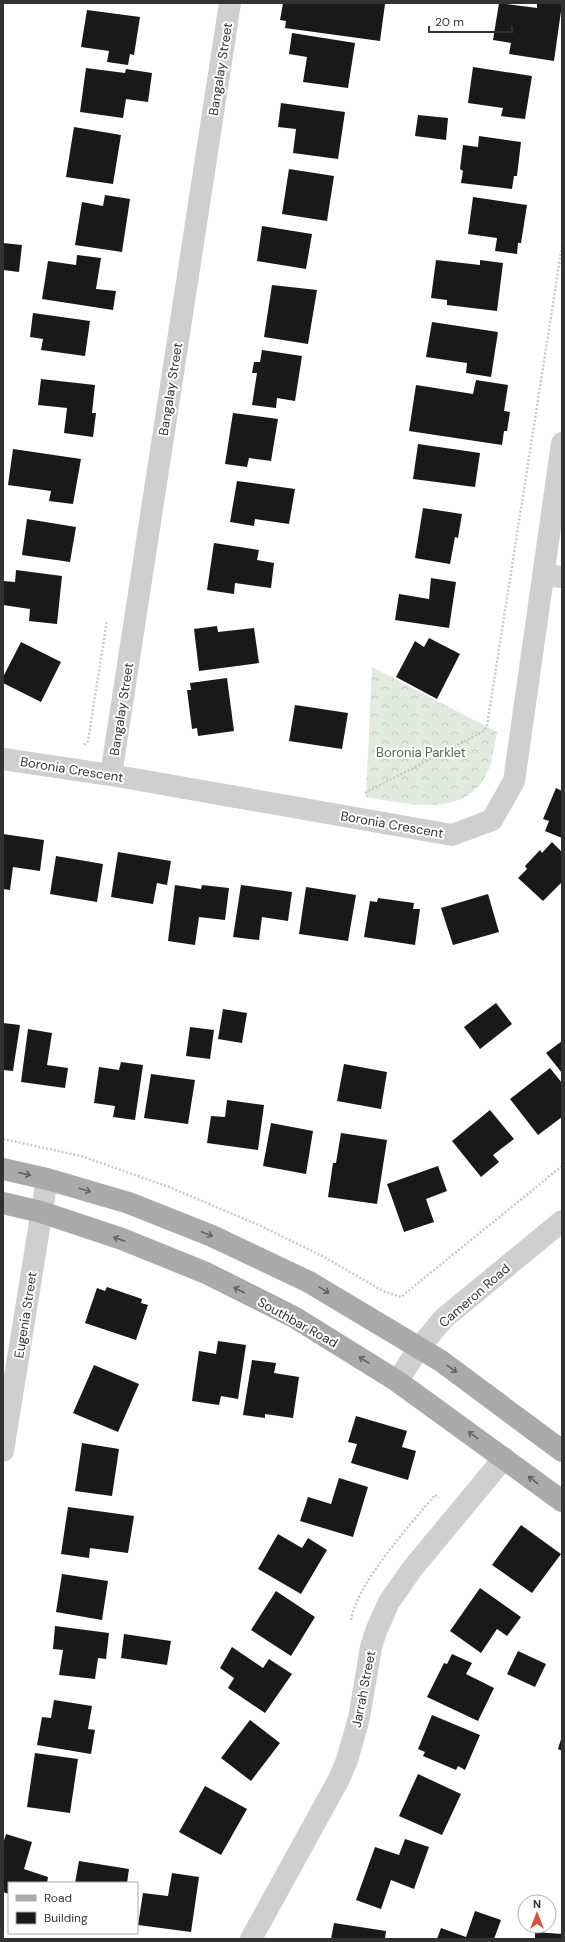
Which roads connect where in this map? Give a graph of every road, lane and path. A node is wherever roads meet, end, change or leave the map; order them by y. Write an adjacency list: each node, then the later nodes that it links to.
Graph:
1 (230, 3): 8 (street, Bangalay Street)
2 (562, 246): 9 (path)
3 (562, 443): 4 (street, Boronia Crescent)
4 (552, 576): 8 (street, Boronia Crescent)
5 (107, 619): 6 (path)
6 (83, 746)
7 (3, 759): 8 (street, Boronia Crescent)
8 (111, 775)
9 (363, 794)
10 (3, 1139): 11 (path)
11 (562, 1166)
12 (3, 1169): 13 (main road, one-way to 13)
13 (47, 1179): 15 (street, Eugenia Street); 17 (main road, one-way to 17)
14 (3, 1203): 15 (main road, Southbar Road)
15 (41, 1212): 18 (main road, Southbar Road, one-way to 15); 19 (street, Eugenia Street)
16 (562, 1221): 17 (street, Cameron Road)
17 (420, 1347): 18 (street, Cameron Road); 20 (main road, one-way to 20)
18 (397, 1381): 21 (main road, Southbar Road, one-way to 18)
19 (3, 1450)
20 (562, 1451)
21 (504, 1458): 22 (main road, Southbar Road, one-way to 21); 23 (street, Jarrah Street)
22 (562, 1501)
23 (251, 1939)

